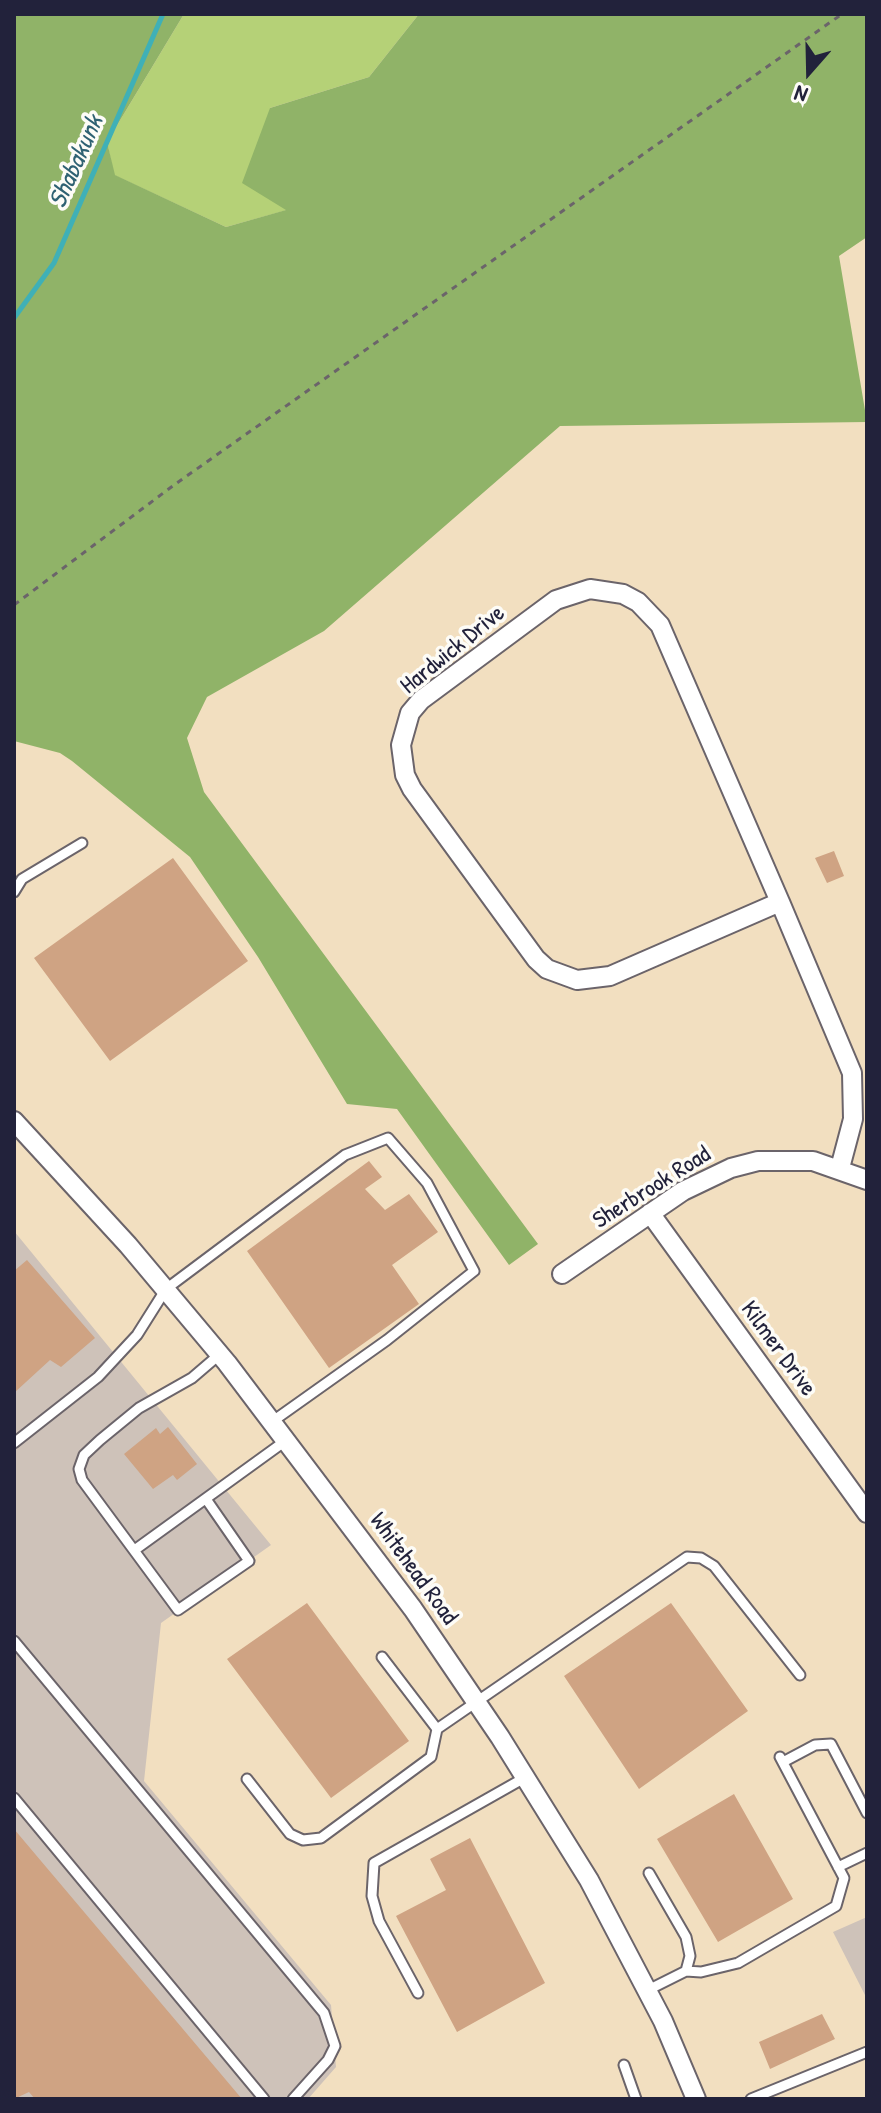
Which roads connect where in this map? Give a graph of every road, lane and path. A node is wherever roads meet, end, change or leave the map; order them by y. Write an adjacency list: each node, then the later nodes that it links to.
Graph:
1 (842, 14): 2 (path)
2 (14, 605)
3 (82, 843): 4 (lane)
4 (14, 892)
5 (780, 902): 5 (street, Hardwick Drive); 7 (street, Hardwick Drive)
6 (14, 1121): 11 (street, Whitehead Road)
7 (840, 1168): 8 (street, Sherbrook Road); 9 (street, Sherbrook Road)
8 (867, 1180)
9 (650, 1213): 10 (street, Sherbrook Road); 17 (street, Kilmer Drive)
10 (562, 1274)
11 (166, 1289): 12 (street, Whitehead Road); 13 (lane); 15 (lane)
12 (220, 1354): 13 (street, Whitehead Road); 18 (lane)
13 (273, 1421): 14 (street, Whitehead Road)
14 (288, 1439): 16 (lane); 22 (street, Whitehead Road)
15 (14, 1443)
16 (206, 1499): 18 (lane); 18 (lane)
17 (867, 1513)
18 (136, 1549)
19 (14, 1641): 37 (lane)
20 (382, 1657): 23 (lane)
21 (800, 1675): 22 (lane)
22 (476, 1701): 23 (lane); 24 (street, Whitehead Road)
23 (437, 1729): 25 (lane)
24 (526, 1777): 32 (street, Whitehead Road); 33 (lane)
25 (247, 1779)
26 (14, 1798): 36 (lane)
27 (867, 1813): 29 (lane)
28 (867, 1853): 29 (lane)
29 (838, 1867): 31 (lane)
30 (649, 1873): 31 (lane)
31 (686, 1971): 32 (lane)
32 (648, 1990): 39 (street, Whitehead Road)
33 (418, 1993)
34 (867, 2052): 40 (lane)
35 (624, 2065): 38 (lane)
36 (264, 2099)
37 (293, 2099)
38 (636, 2099)
39 (696, 2099)
40 (751, 2099)

